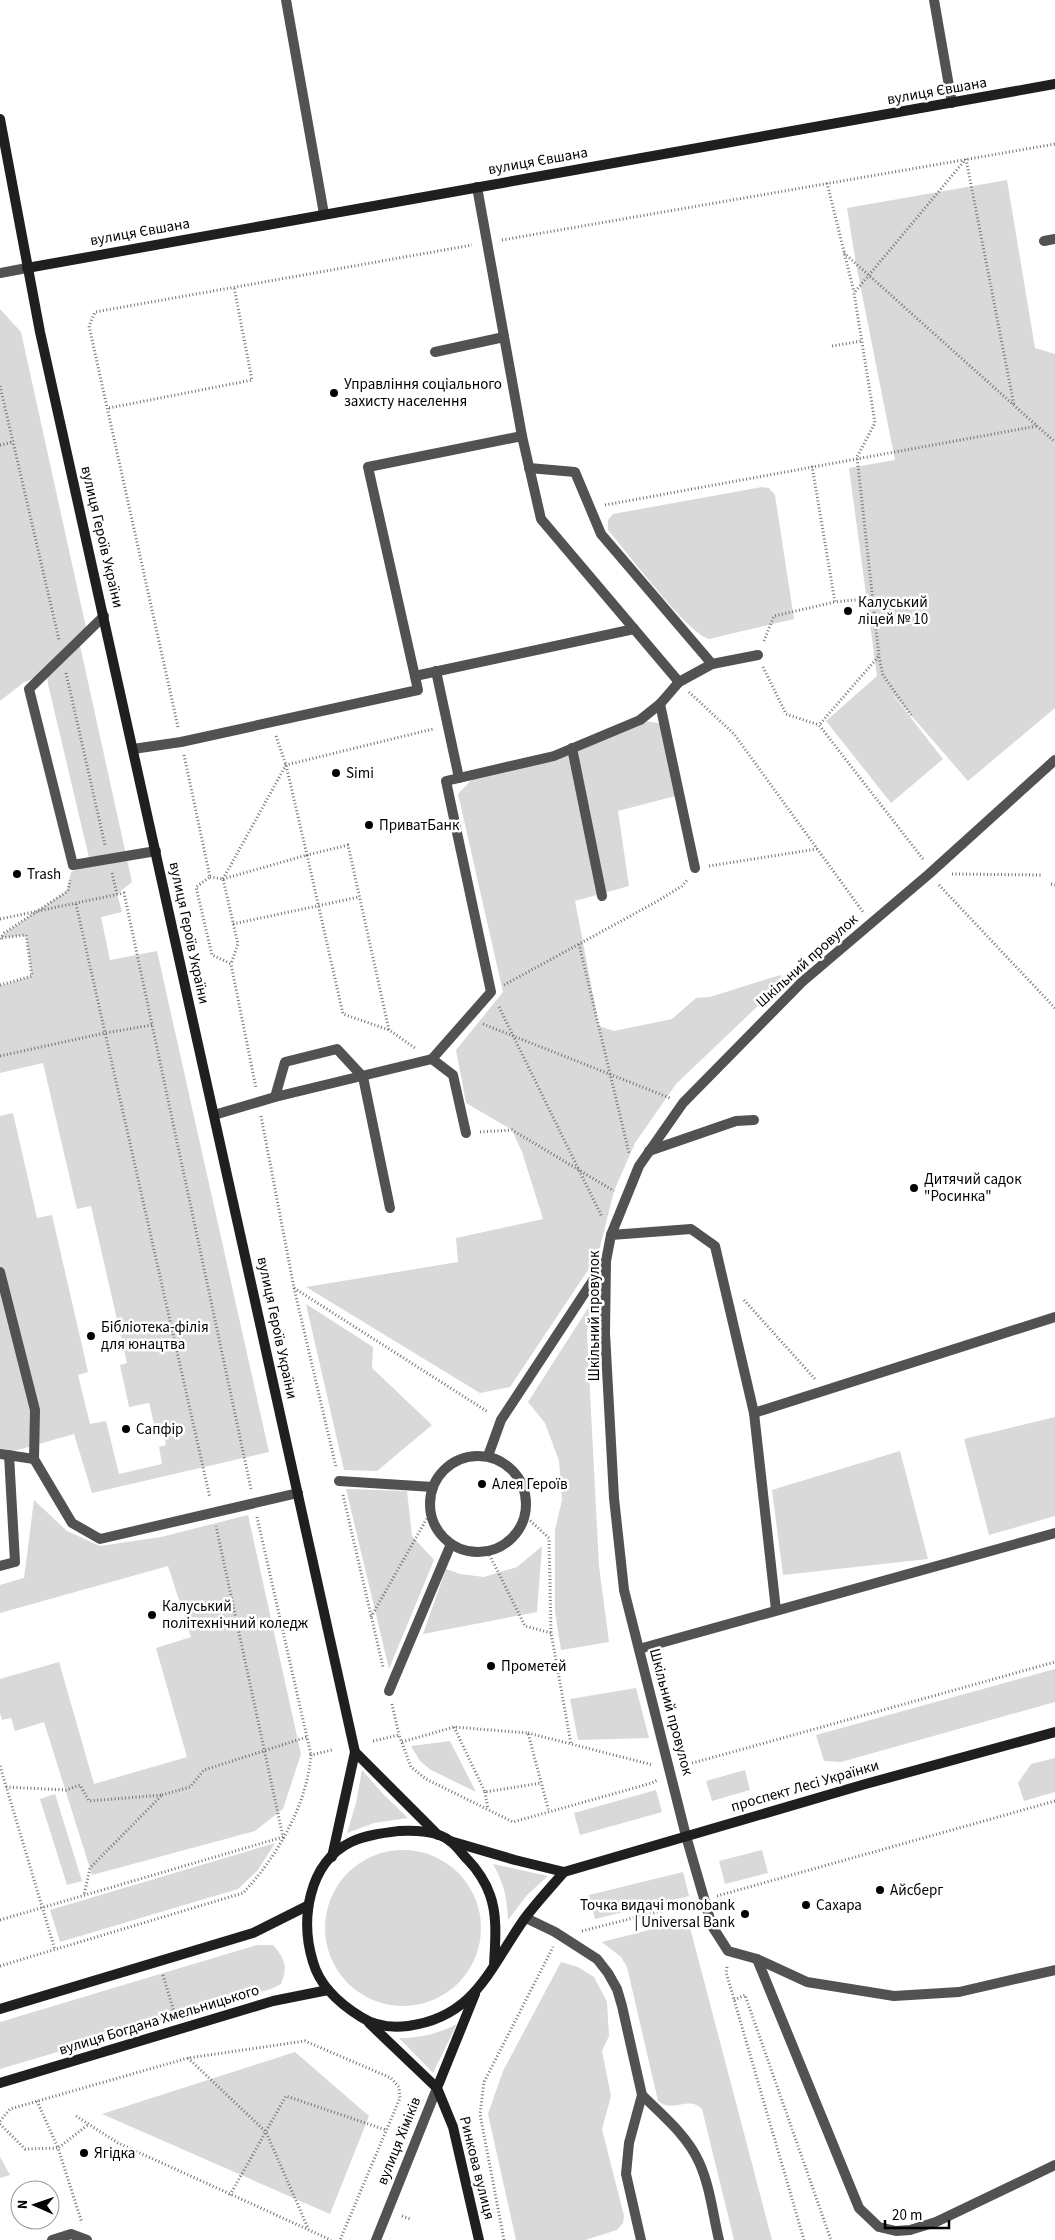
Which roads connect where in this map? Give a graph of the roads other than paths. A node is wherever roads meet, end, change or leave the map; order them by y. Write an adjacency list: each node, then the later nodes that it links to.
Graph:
1 (286, 0): 7 (street)
2 (934, 0): 4 (street)
3 (1055, 84): 4 (main road, вулиця Євшана)
4 (952, 103): 6 (main road, вулиця Євшана)
5 (0, 119): 10 (main road, вулиця Героїв України)
6 (477, 187): 7 (main road, вулиця Євшана); 12 (street)
7 (324, 214): 10 (main road, вулиця Євшана)
8 (1055, 239): 9 (street)
9 (1044, 241)
10 (27, 268): 11 (street); 16 (main road, вулиця Героїв України)
11 (0, 273)
12 (504, 337): 13 (street); 14 (street)
13 (435, 352)
14 (522, 436): 15 (street); 21 (street)
15 (529, 468): 17 (street); 19 (street)
16 (104, 616): 25 (main road, вулиця Героїв України); 28 (street)
17 (634, 629): 20 (street); 22 (street)
18 (758, 655): 19 (street)
19 (712, 664): 22 (street)
20 (436, 671): 21 (street); 27 (street)
21 (415, 676): 25 (street)
22 (679, 682): 23 (street)
23 (660, 704): 24 (street); 29 (street)
24 (572, 748): 27 (street); 30 (street)
25 (133, 749): 28 (main road, вулиця Героїв України)
26 (1055, 760): 37 (street, Шкільний провулок)
27 (459, 778): 31 (street)
28 (156, 851): 34 (main road, вулиця Героїв України)
29 (695, 868)
30 (602, 896)
31 (432, 1059): 32 (street); 36 (street)
32 (363, 1077): 33 (street); 33 (street); 38 (street)
33 (275, 1097): 34 (street)
34 (214, 1114): 49 (main road, вулиця Героїв України)
35 (754, 1120): 37 (street)
36 (466, 1133)
37 (650, 1151): 39 (street, Шкільний провулок)
38 (390, 1208)
39 (611, 1236): 40 (street, Шкільний провулок); 43 (street)
40 (606, 1261): 45 (street); 54 (street, Шкільний провулок)
41 (0, 1272): 46 (street)
42 (1055, 1317): 43 (street)
43 (754, 1414): 53 (street)
44 (5, 1455): 46 (street); 52 (street)
45 (488, 1456): 48 (street); 51 (street)
46 (34, 1459): 49 (street)
47 (339, 1481): 48 (street)
48 (433, 1487): 51 (street)
49 (298, 1493): 57 (main road, вулиця Героїв України)
50 (1055, 1533): 53 (street)
51 (451, 1544): 55 (street)
52 (0, 1566)
53 (776, 1610): 54 (street)
54 (639, 1649): 59 (street, Шкільний провулок)
55 (388, 1692)
56 (1055, 1732): 59 (main road, проспект Лесі Українки)
57 (355, 1752): 58 (main road); 61 (main road, вулиця Героїв України)
58 (438, 1835): 60 (main road); 61 (main road)
59 (686, 1836): 62 (main road, проспект Лесі Українки); 65 (street, Шкільний провулок)
60 (450, 1840): 62 (main road); 66 (main road)
61 (332, 1857): 63 (main road)
62 (564, 1872): 64 (main road)
63 (307, 1906): 68 (main road); 70 (main road)
64 (526, 1918): 66 (main road); 74 (street)
65 (757, 1958): 67 (street); 75 (street)
66 (494, 1966): 69 (main road)
67 (1055, 1970)
68 (328, 1990): 71 (main road); 72 (main road, вулиця Богдана Хмельницького)
69 (475, 1993): 71 (main road); 73 (main road)
70 (0, 2009)
71 (367, 2021): 73 (main road, вулиця Хіміків)
72 (0, 2083)
73 (437, 2088): 78 (street, вулиця Хіміків); 79 (main road, Ринкова вулиця)
74 (642, 2095): 80 (street); 81 (street)
75 (1055, 2165)
76 (86, 2235): 77 (street)
77 (52, 2240)
78 (376, 2240)
79 (479, 2240)
80 (641, 2240)
81 (719, 2240)

